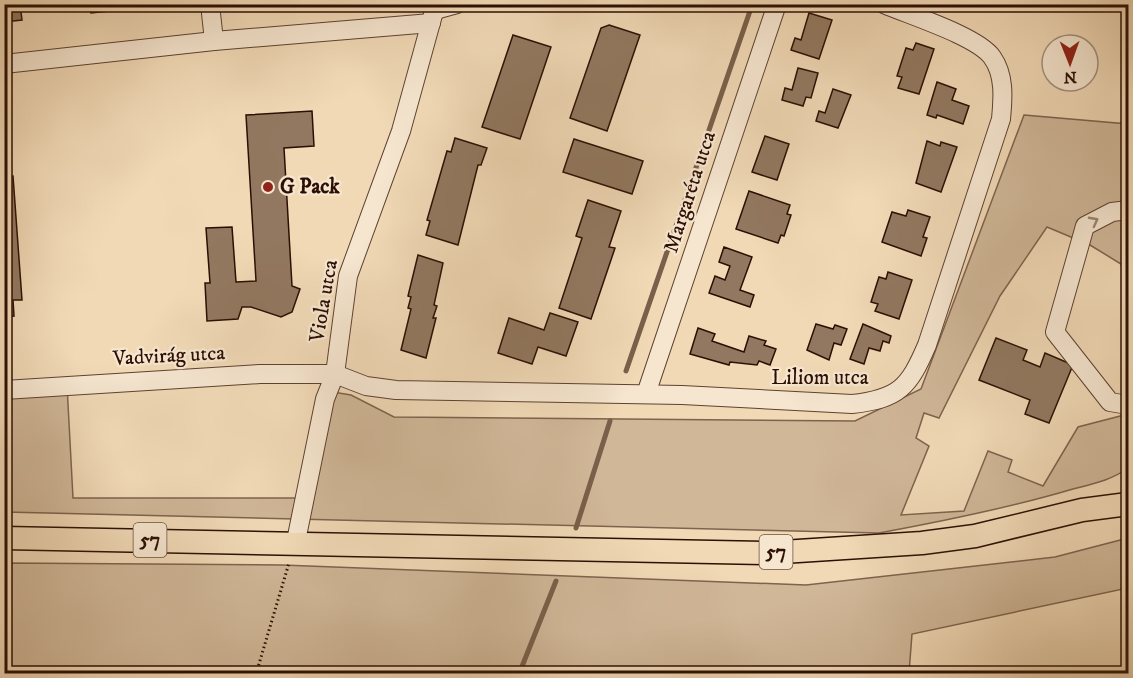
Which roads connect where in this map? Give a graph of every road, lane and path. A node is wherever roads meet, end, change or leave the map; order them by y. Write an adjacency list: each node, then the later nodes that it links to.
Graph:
1 (210, 4): 6 (street)
2 (457, 4): 5 (street)
3 (777, 4): 11 (street, Margaréta utca)
4 (884, 4): 11 (street, Liliom utca)
5 (434, 12): 6 (street); 9 (street, Viola utca)
6 (214, 41): 7 (street)
7 (4, 64)
8 (1128, 210): 12 (street, one-way to 8)
9 (335, 374): 10 (street, Vadvirág utca); 11 (street, Liliom utca); 17 (street, Viola utca)
10 (4, 390)
11 (646, 394)
12 (1119, 403)
13 (1128, 490): 15 (main road, 57)
14 (1128, 504): 15 (main road, 57)
15 (1082, 510): 17 (main road, 57)
16 (4, 538): 17 (main road, 57)
17 (296, 541): 18 (path)
18 (256, 674)

